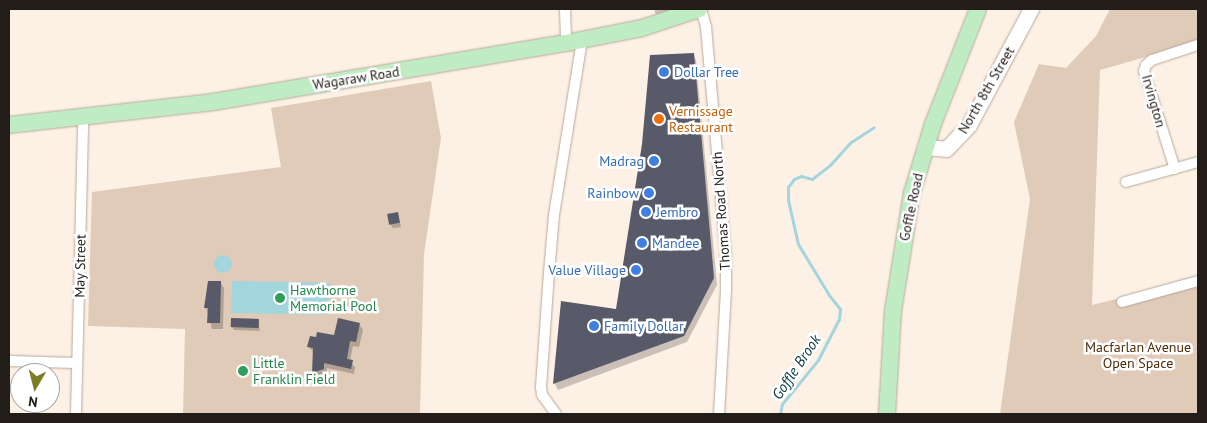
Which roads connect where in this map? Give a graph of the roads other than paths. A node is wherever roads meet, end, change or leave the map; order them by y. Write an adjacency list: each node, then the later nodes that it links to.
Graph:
1 (566, 9): 5 (street)
2 (700, 9): 5 (main road, Wagaraw Road); 19 (street, Thomas Road North)
3 (978, 9): 9 (main road, Goffle Road)
4 (1032, 9): 9 (street, North 8th Street)
5 (574, 42): 7 (main road, Wagaraw Road); 18 (street)
6 (1198, 45): 11 (street, Irvington)
7 (83, 117): 8 (main road, Wagaraw Road); 16 (street, May Street)
8 (9, 125)
9 (925, 147): 20 (main road, Goffle Road)
10 (1198, 162): 11 (street)
11 (1175, 169): 12 (street)
12 (1126, 182)
13 (1198, 281): 14 (street)
14 (1122, 302)
15 (9, 361): 16 (street)
16 (77, 363): 17 (street, May Street)
17 (76, 414)
18 (556, 414)
19 (719, 414)
20 (887, 414)

